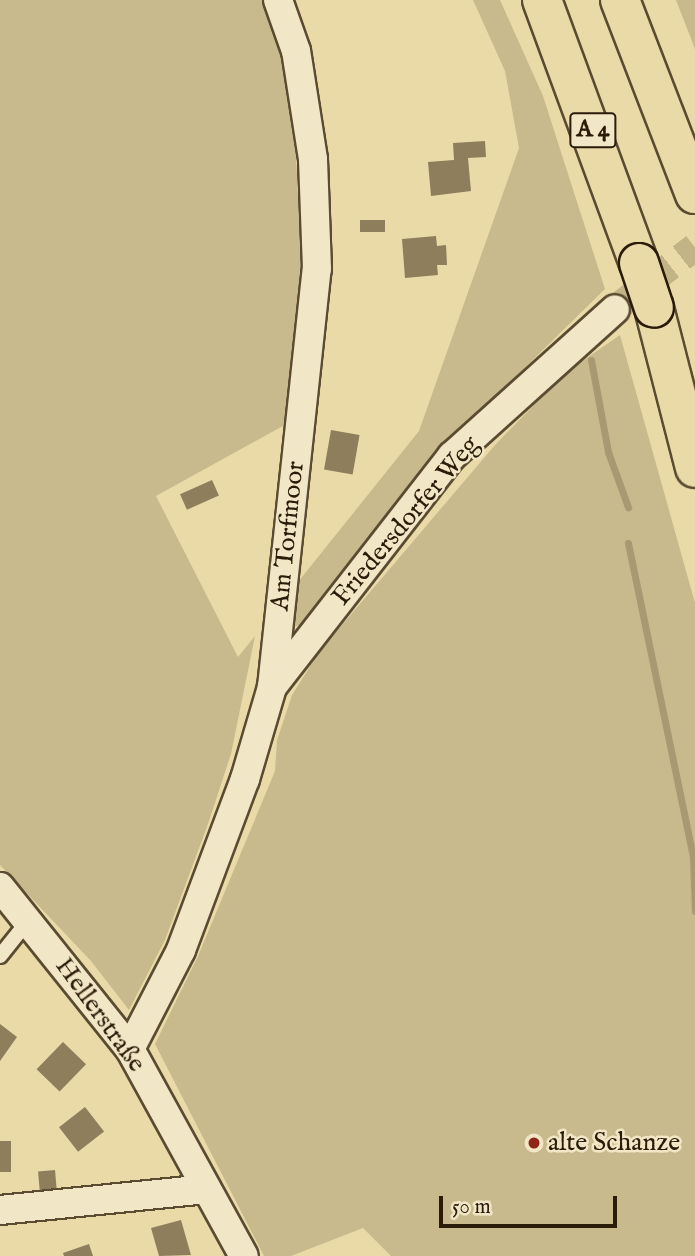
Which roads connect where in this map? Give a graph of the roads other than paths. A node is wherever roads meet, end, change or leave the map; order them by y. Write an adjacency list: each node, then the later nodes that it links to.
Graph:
1 (278, 0): 7 (street, Am Torfmoor)
2 (542, 0): 6 (highway, A 4, bridge)
3 (620, 0): 4 (highway)
4 (695, 194)
5 (615, 309): 7 (street, Friedersdorfer Weg)
6 (695, 468)
7 (272, 687): 11 (street, Am Torfmoor)
8 (0, 887): 9 (street, Hellerstraße)
9 (28, 921): 10 (lane); 11 (street, Hellerstraße)
10 (0, 956)
11 (131, 1049): 12 (street, Hellerstraße)
12 (206, 1189): 13 (street); 14 (street, Hellerstraße)
13 (0, 1210)
14 (244, 1256)

